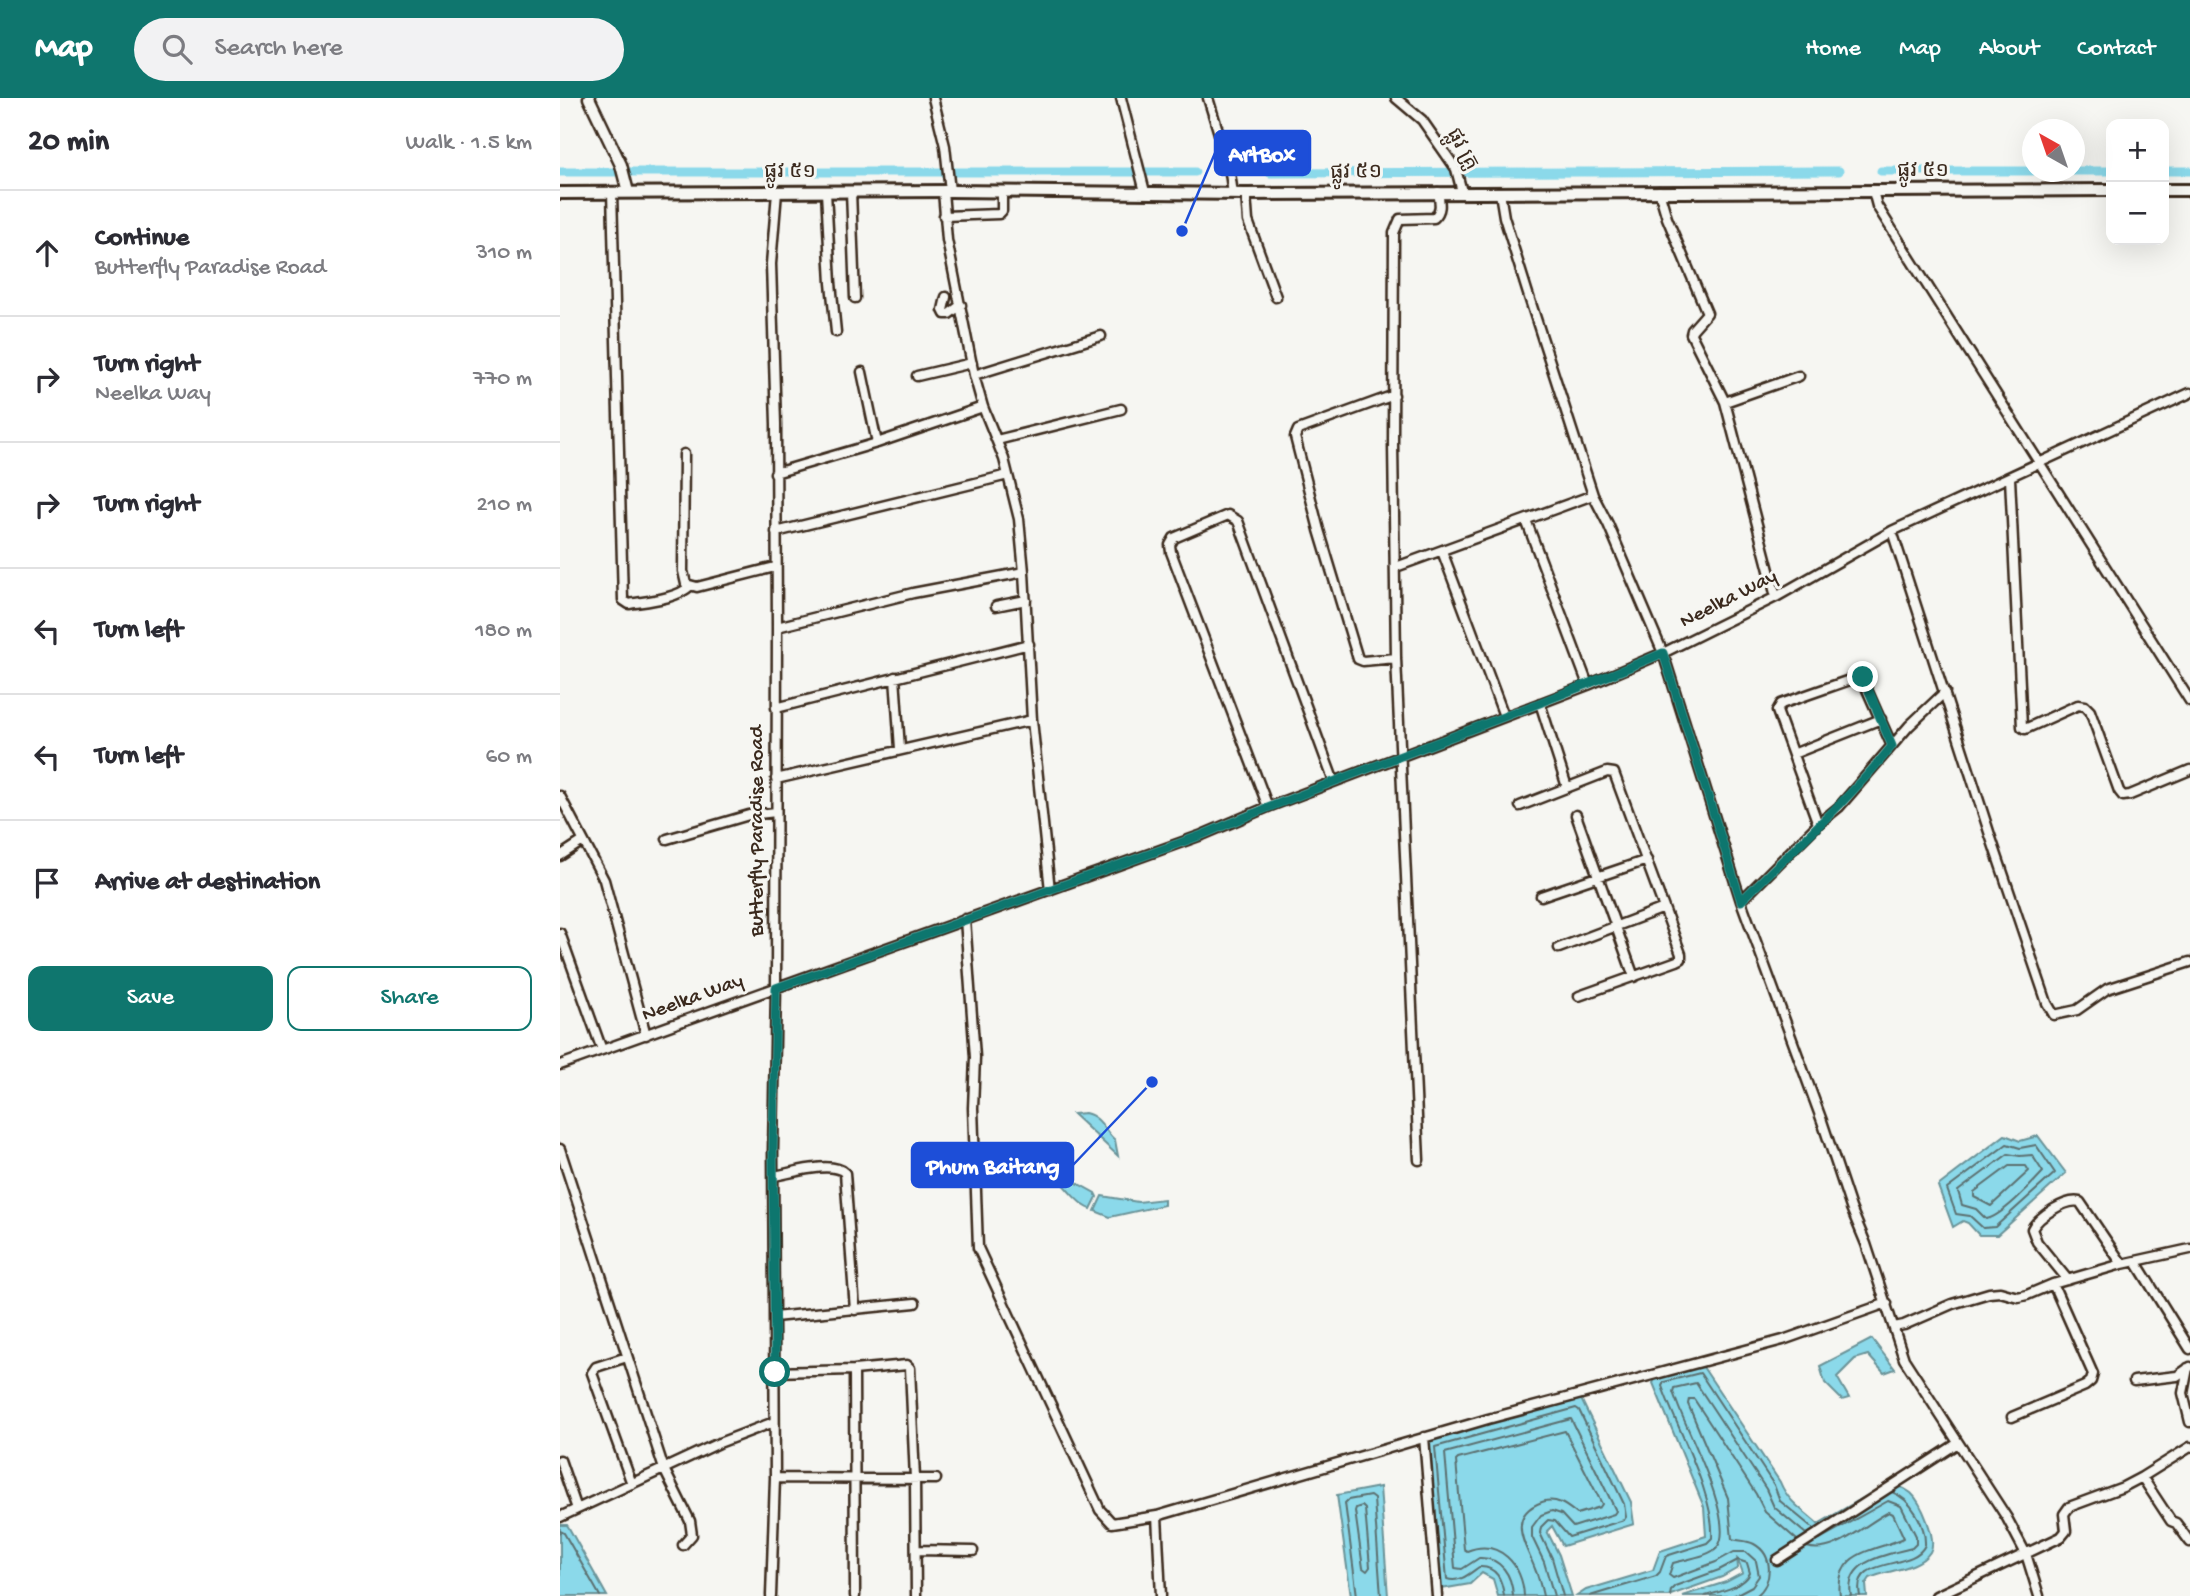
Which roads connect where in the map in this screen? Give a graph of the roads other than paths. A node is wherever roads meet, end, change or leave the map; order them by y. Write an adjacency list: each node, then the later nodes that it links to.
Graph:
1 (589, 98): 15 (street)
2 (933, 98): 21 (street)
3 (1121, 98): 6 (street)
4 (1208, 98): 19 (street)
5 (1396, 98): 7 (street, ផ្លូវ គ្រូ)
6 (1144, 188): 19 (main road, ផ្លូវ ៥១); 24 (main road, ផ្លូវ ៥១)
7 (1461, 188): 16 (main road, ផ្លូវ ៥១); 18 (main road, ផ្លូវ ៥១)
8 (2106, 190): 13 (main road, ផ្លូវ ៥១)
9 (2169, 190): 10 (main road)
10 (2190, 190)
11 (826, 191): 20 (main road, ផ្លូវ ៥១); 23 (main road, ផ្លូវ ៥១); 29 (street)
12 (1659, 191): 13 (main road, ផ្លូវ ៥១); 18 (main road, ផ្លូវ ៥១); 38 (street)
13 (1873, 191): 45 (street)
14 (611, 192): 15 (main road, ផ្លូវ ៥១); 17 (main road, ផ្លូវ ៥១); 57 (street)
15 (628, 192): 20 (main road, ផ្លូវ ៥១)
16 (1438, 192): 22 (main road, ផ្លូវ ៥១); 37 (street)
17 (560, 193)
18 (1500, 193): 49 (street)
19 (1233, 194): 22 (main road, ផ្លូវ ៥១)
20 (777, 197): 46 (street, Butterfly Paradise Road)
21 (945, 198): 23 (main road, ផ្លូវ ៥១); 24 (main road, ផ្លូវ ៥១); 24 (street); 28 (street)
22 (1246, 199): 26 (street)
23 (852, 200): 27 (street)
24 (1002, 200)
25 (946, 297): 28 (street)
26 (1276, 297)
27 (855, 298)
28 (961, 305): 31 (street)
29 (836, 332)
30 (1101, 337): 33 (street)
31 (972, 363): 33 (street); 34 (street)
32 (862, 372): 43 (street)
33 (974, 375): 40 (street)
34 (917, 376)
35 (1799, 376): 38 (street)
36 (2188, 394): 39 (street); 45 (street, Neelka Way)
37 (1394, 395): 55 (street); 64 (street)
38 (1725, 402): 58 (street)
39 (2190, 404)
40 (983, 407): 42 (street); 43 (street)
41 (1121, 409): 42 (street)
42 (997, 440): 47 (street)
43 (877, 443): 46 (street)
44 (684, 454): 57 (street)
45 (2040, 464): 48 (street, Neelka Way); 68 (street)
46 (775, 473): 52 (street, Butterfly Paradise Road)
47 (1008, 475): 52 (street); 56 (street)
48 (2010, 478): 51 (street, Neelka Way); 78 (street)
49 (1593, 495): 50 (street); 63 (street)
50 (1526, 520): 53 (street); 66 (street)
51 (1892, 531): 58 (street, Neelka Way); 67 (street)
52 (776, 532): 54 (street, Butterfly Paradise Road)
53 (1442, 551): 55 (street); 71 (street)
54 (775, 567): 57 (street); 61 (street, Butterfly Paradise Road)
55 (1396, 567): 64 (street)
56 (1024, 572): 59 (street); 61 (street)
57 (690, 586)
58 (1776, 597): 63 (street, Neelka Way)
59 (1026, 600): 60 (street); 62 (street)
60 (996, 606)
61 (777, 627): 70 (street, Butterfly Paradise Road)
62 (1029, 644): 65 (street); 73 (street)
63 (1663, 653): 66 (street, Neelka Way); 95 (street)
64 (1396, 658): 77 (street)
65 (895, 677): 70 (street); 75 (street)
66 (1588, 685): 69 (street, Neelka Way)
67 (1945, 692): 74 (street); 102 (street)
68 (2190, 701)
69 (1539, 704): 71 (street, Neelka Way); 81 (street)
70 (776, 708): 79 (street, Butterfly Paradise Road)
71 (1504, 716): 77 (street, Neelka Way)
72 (1881, 719): 74 (street); 76 (street); 76 (street)
73 (1032, 720): 75 (street); 93 (street)
74 (1892, 746): 87 (street)
75 (900, 749): 79 (street)
76 (1793, 754): 87 (street)
77 (1399, 758): 80 (street, Neelka Way); 110 (street)
78 (2190, 770)
79 (776, 779): 85 (street, Butterfly Paradise Road)
80 (1334, 782): 84 (street, Neelka Way); 84 (street)
81 (1567, 787): 83 (street); 91 (street)
82 (560, 796): 89 (street)
83 (1520, 806)
84 (1268, 807): 93 (street, Neelka Way)
85 (776, 812): 88 (street); 104 (street, Butterfly Paradise Road)
86 (1576, 815): 92 (street)
87 (1818, 824): 95 (street)
88 (667, 839)
89 (583, 841): 90 (street); 106 (street)
90 (560, 856)
91 (1647, 860): 92 (street); 96 (street)
92 (1598, 876): 94 (street); 98 (street)
93 (1050, 890): 97 (street, Neelka Way)
94 (1541, 896)
95 (1741, 901): 118 (street)
96 (1664, 908): 98 (street); 103 (street)
97 (965, 919): 104 (street, Neelka Way); 143 (street)
98 (1616, 927): 100 (street); 103 (street)
99 (560, 933): 101 (street)
100 (1559, 948)
101 (563, 949): 107 (street)
102 (2190, 962)
103 (1634, 977): 105 (street)
104 (776, 988): 106 (street, Neelka Way); 111 (street, Butterfly Paradise Road)
105 (1580, 996)
106 (646, 1035): 107 (street, Neelka Way)
107 (602, 1050): 108 (street, Neelka Way)
108 (560, 1065)
109 (560, 1149): 123 (street)
110 (1419, 1160)
111 (774, 1176): 119 (street); 120 (street, Butterfly Paradise Road)
112 (2190, 1249): 113 (street)
113 (2136, 1262): 114 (street); 122 (street)
114 (2122, 1264): 115 (street); 115 (street)
115 (2068, 1280): 116 (street)
116 (2053, 1284): 121 (street); 128 (street)
117 (915, 1303): 119 (street)
118 (1887, 1303): 121 (street); 131 (street)
119 (855, 1310): 120 (street)
120 (774, 1317): 126 (street, Butterfly Paradise Road)
121 (1894, 1326): 132 (street)
122 (2190, 1349)
123 (627, 1357): 135 (street); 141 (street)
124 (2189, 1367): 127 (street); 130 (street)
125 (854, 1370): 126 (street); 138 (street); 139 (street)
126 (775, 1372): 129 (street, Butterfly Paradise Road)
127 (2134, 1381)
128 (2012, 1417)
129 (774, 1422): 135 (street); 137 (street, Butterfly Paradise Road)
130 (2190, 1422)
131 (1424, 1437): 143 (street); 155 (street)
132 (1958, 1443): 149 (street); 150 (street)
133 (2190, 1447): 136 (street)
134 (560, 1460): 142 (street)
135 (664, 1469): 141 (street); 146 (street)
136 (2142, 1477): 145 (street); 149 (street)
137 (775, 1478): 138 (street); 151 (street, Butterfly Paradise Road)
138 (855, 1479): 139 (street); 152 (street)
139 (915, 1479): 140 (street); 147 (street)
140 (936, 1479)
141 (632, 1484): 142 (street)
142 (577, 1510): 144 (street)
143 (1157, 1516): 154 (street)
144 (560, 1517)
145 (2190, 1542)
146 (683, 1545)
147 (916, 1550): 148 (street); 153 (street)
148 (973, 1551)
149 (2026, 1553): 156 (street); 157 (street)
150 (1777, 1560)
151 (771, 1596)
152 (855, 1596)
153 (916, 1596)
154 (1161, 1596)
155 (1437, 1596)
156 (1936, 1596)
157 (2039, 1596)

